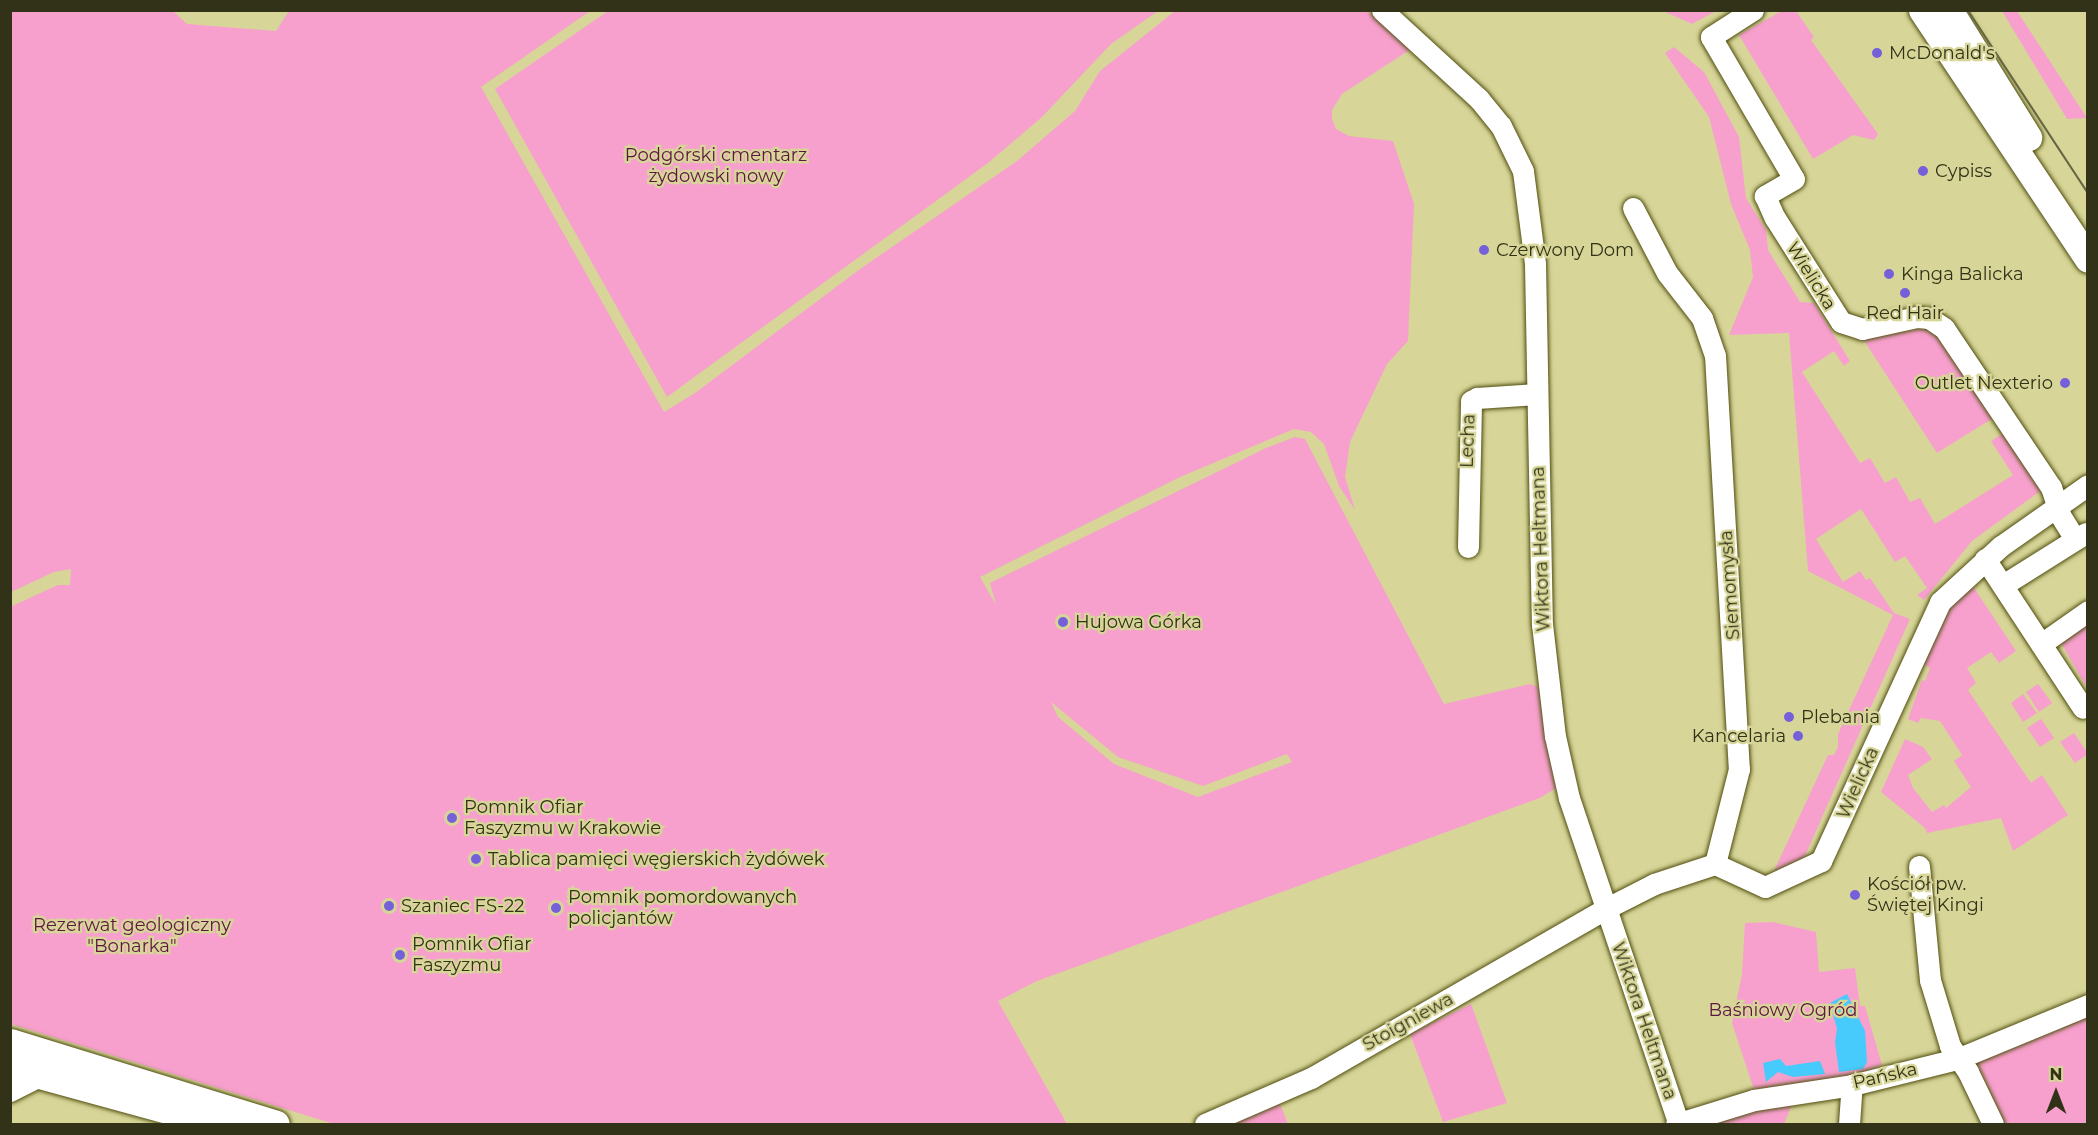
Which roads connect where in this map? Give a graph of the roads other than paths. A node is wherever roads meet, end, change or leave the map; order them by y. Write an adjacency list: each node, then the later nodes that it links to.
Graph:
1 (1382, 10): 8 (street, Wiktora Heltmana)
2 (1753, 10): 10 (street, Wielicka)
3 (1922, 10): 7 (main road)
4 (1949, 10): 6 (main road)
5 (1632, 208): 18 (street, Siemomysła)
6 (2088, 228)
7 (2088, 259)
8 (1537, 394): 12 (street, Lecha); 20 (street, Wiktora Heltmana)
9 (2088, 485): 10 (street, Wielicka)
10 (2056, 506): 11 (street, Wielicka); 13 (street, Wielicka)
11 (2081, 536): 14 (street, Wielicka)
12 (1468, 547)
13 (1985, 560): 14 (street); 18 (street, Wielicka)
14 (2003, 585): 16 (street)
15 (2088, 611): 16 (street)
16 (2041, 644): 17 (street)
17 (2083, 708)
18 (1715, 864): 20 (street)
19 (1919, 866): 23 (street)
20 (1605, 909): 28 (street, Wiktora Heltmana); 31 (street, Stoigniewa)
21 (2088, 1005): 23 (street, Pańska)
22 (10, 1042): 30 (main road)
23 (1957, 1059): 26 (street, Pańska); 33 (street)
24 (10, 1067): 25 (main road)
25 (40, 1076): 27 (street); 29 (main road)
26 (1852, 1085): 28 (street, Pańska); 32 (street)
27 (10, 1091)
28 (1678, 1124)
29 (218, 1125)
30 (276, 1125)
31 (1205, 1125)
32 (1849, 1125)
33 (1993, 1125)

